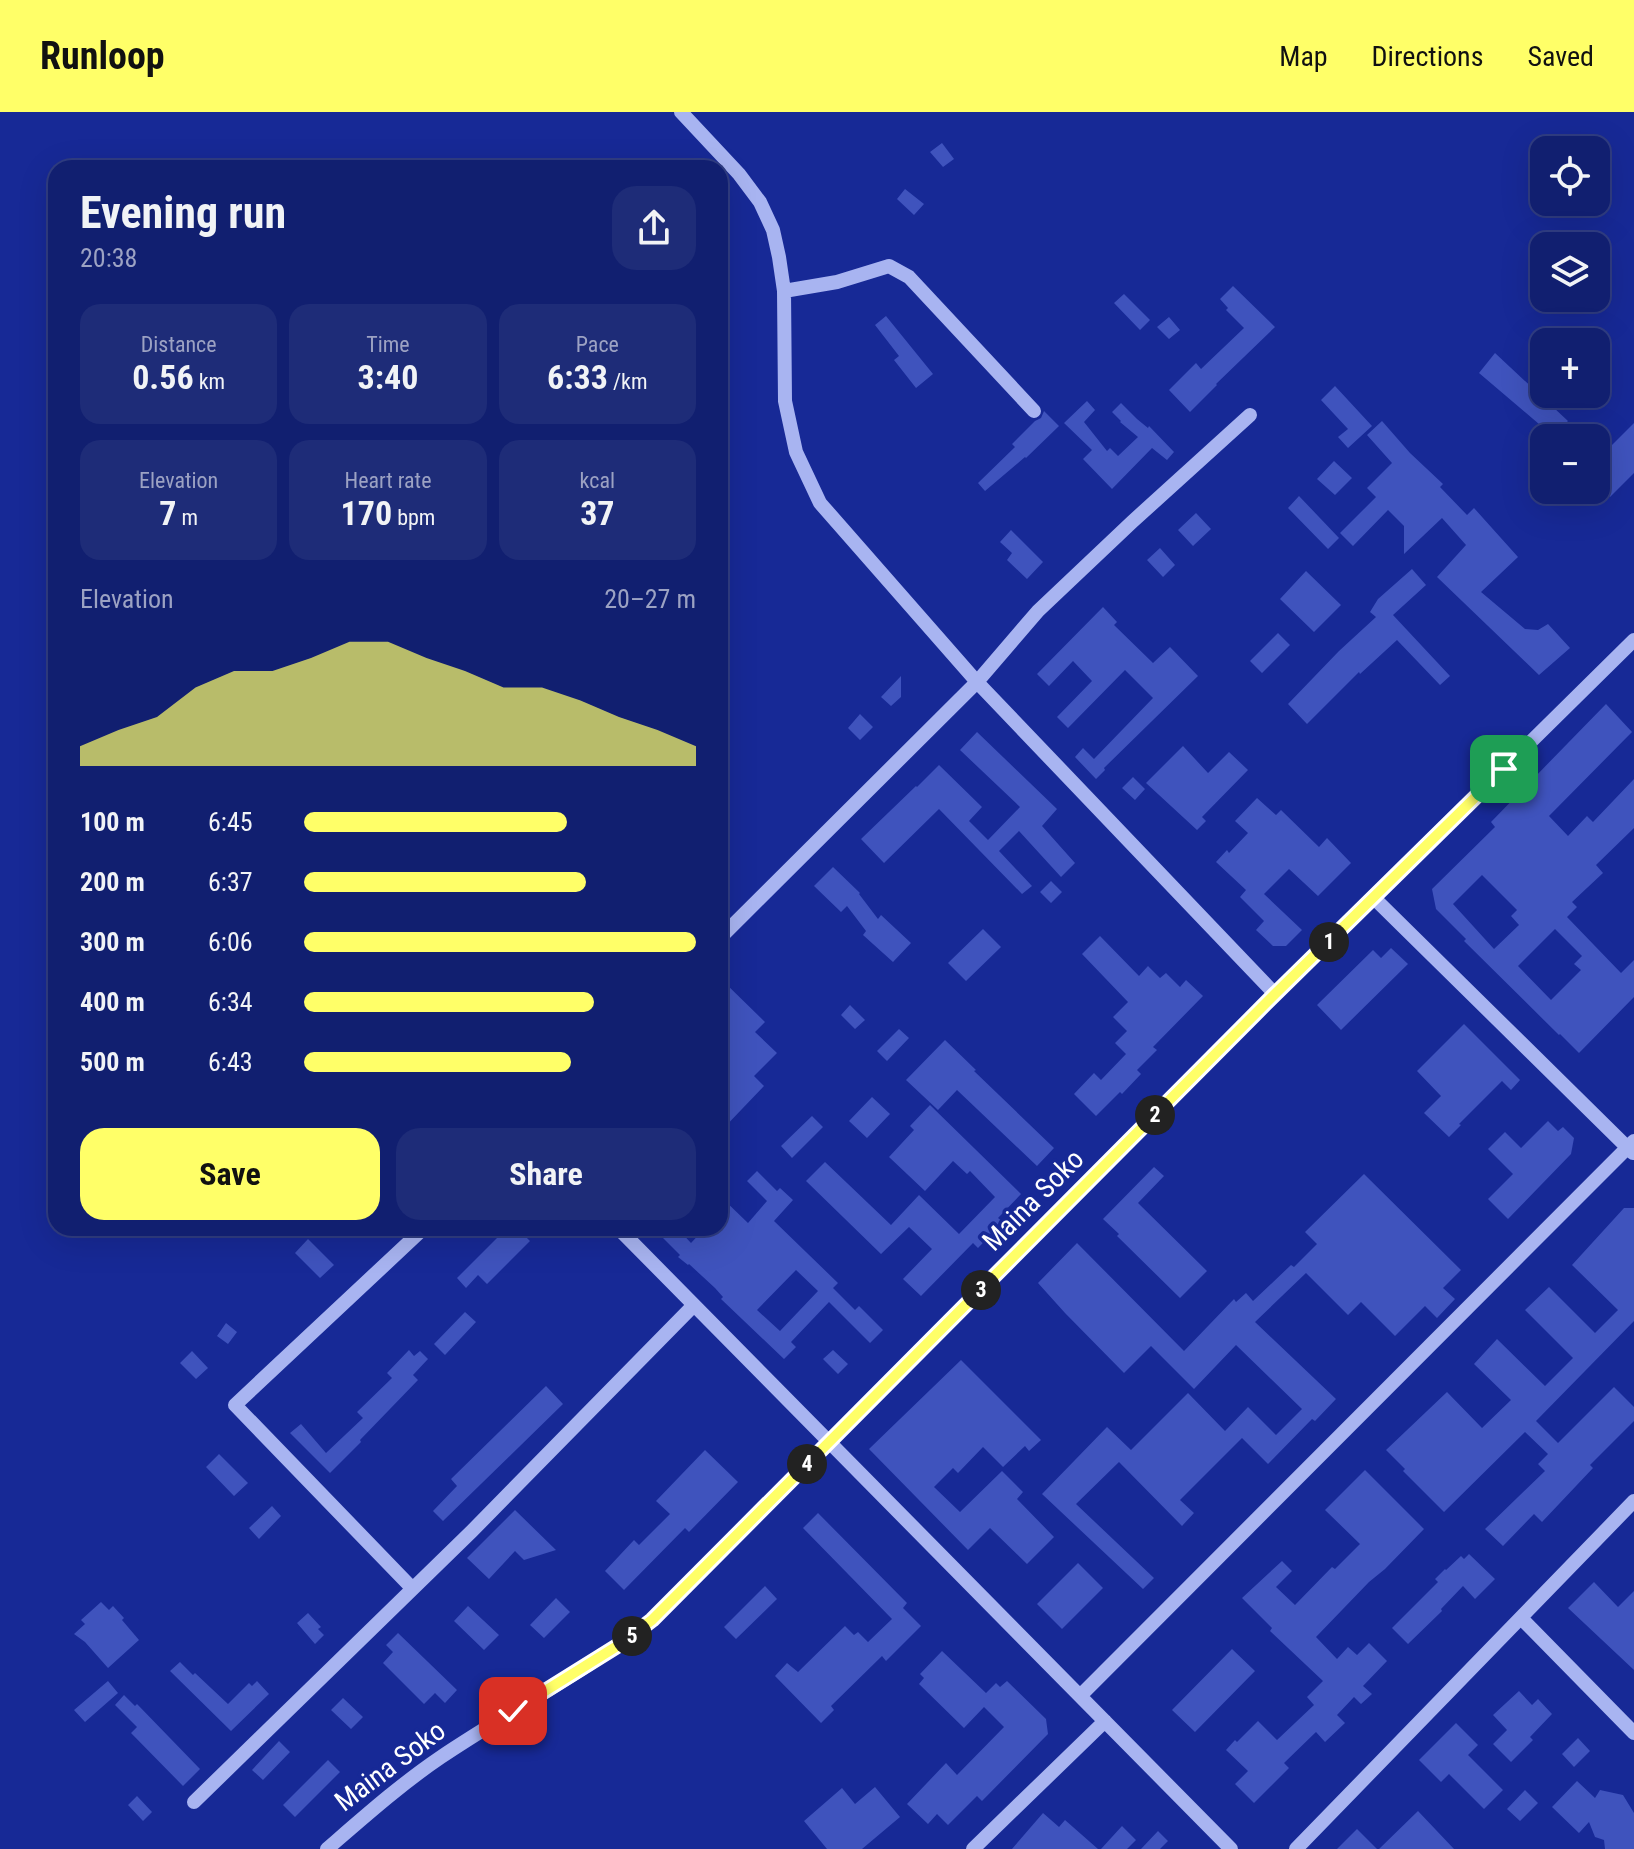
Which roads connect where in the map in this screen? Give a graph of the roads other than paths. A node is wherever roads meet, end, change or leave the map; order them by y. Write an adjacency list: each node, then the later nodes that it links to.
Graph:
1 (681, 112): 2 (street)
2 (726, 160)
3 (728, 162): 4 (street)
4 (784, 291): 5 (street); 8 (street)
5 (1034, 411)
6 (1250, 415): 8 (street)
7 (1634, 640): 9 (street, Maina Soko)
8 (977, 682): 10 (street); 11 (street)
9 (1374, 898): 11 (street, Maina Soko); 12 (street)
10 (728, 930)
11 (1275, 994): 16 (street, Maina Soko)
12 (1632, 1147): 20 (street)
13 (415, 1236): 18 (street)
14 (626, 1236): 15 (street)
15 (694, 1305): 16 (street); 18 (street)
16 (829, 1442): 20 (street); 24 (street, Maina Soko)
17 (1634, 1501): 19 (street)
18 (412, 1588): 23 (street)
19 (1521, 1618): 22 (street); 27 (street)
20 (1080, 1696): 21 (street)
21 (1105, 1721): 25 (street); 26 (street)
22 (1634, 1733)
23 (194, 1802)
24 (327, 1849)
25 (973, 1849)
26 (1231, 1849)
27 (1296, 1849)

